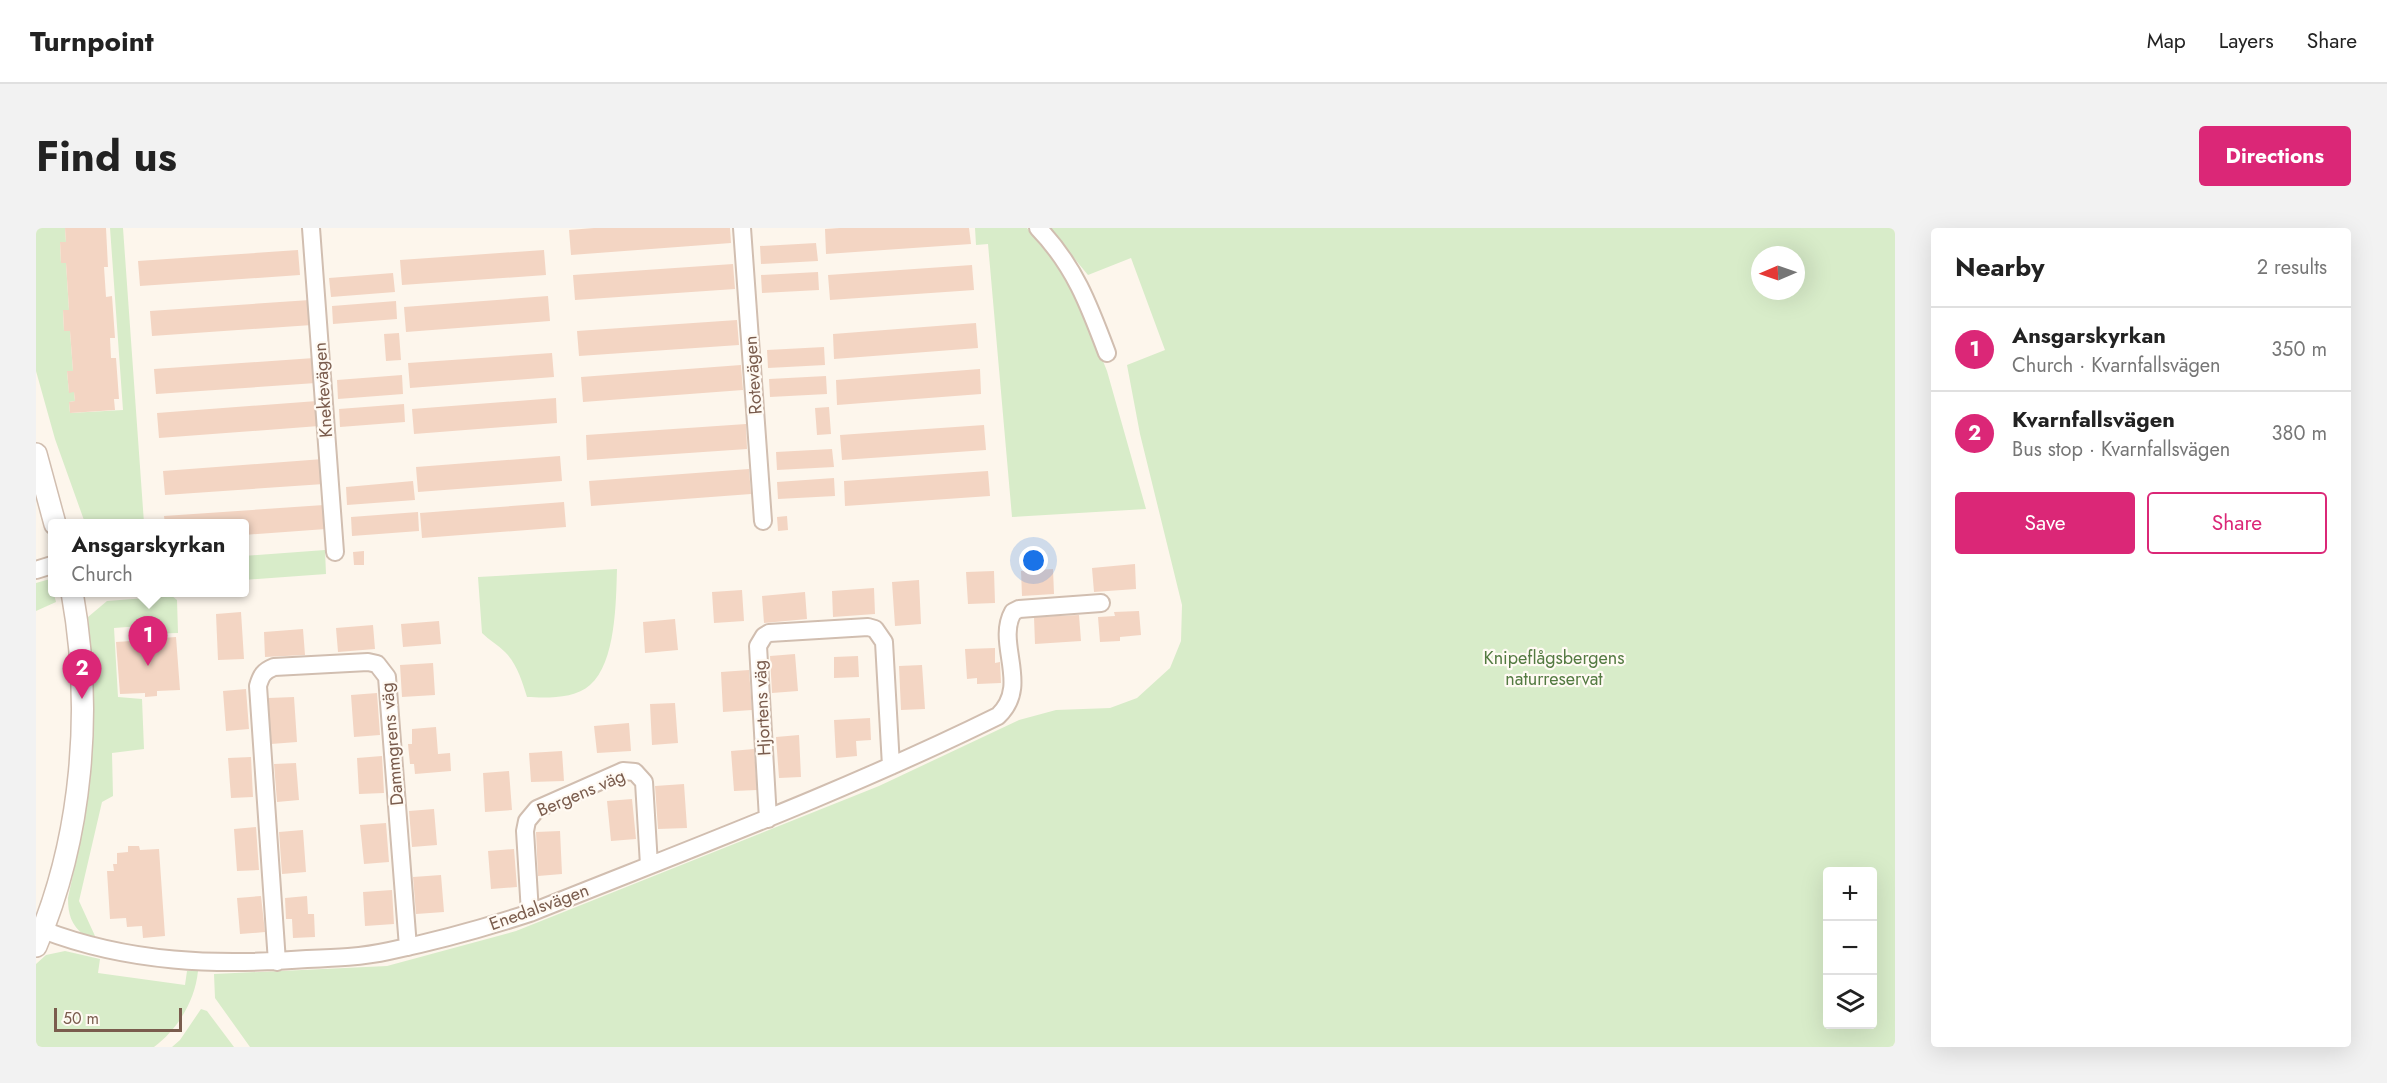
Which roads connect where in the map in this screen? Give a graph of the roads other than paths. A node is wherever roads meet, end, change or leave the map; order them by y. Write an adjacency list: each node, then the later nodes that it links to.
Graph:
1 (311, 228): 8 (street, Knektevägen)
2 (742, 228): 7 (street, Rotevägen)
3 (1038, 228): 4 (street)
4 (1107, 352)
5 (36, 454): 6 (street)
6 (54, 519)
7 (763, 521)
8 (335, 552)
9 (73, 597): 15 (street)
10 (1101, 603): 11 (street, Enedalsvägen)
11 (891, 766): 12 (street, Enedalsvägen); 12 (street, Hjortens väg)
12 (768, 819): 13 (street, Enedalsvägen)
13 (650, 865): 14 (street, Enedalsvägen); 14 (street, Bergens väg)
14 (530, 913): 16 (street, Enedalsvägen)
15 (39, 938): 17 (street, Enedalsvägen)
16 (408, 947): 17 (street, Enedalsvägen); 17 (street, Dammgrens väg)
17 (277, 962)

